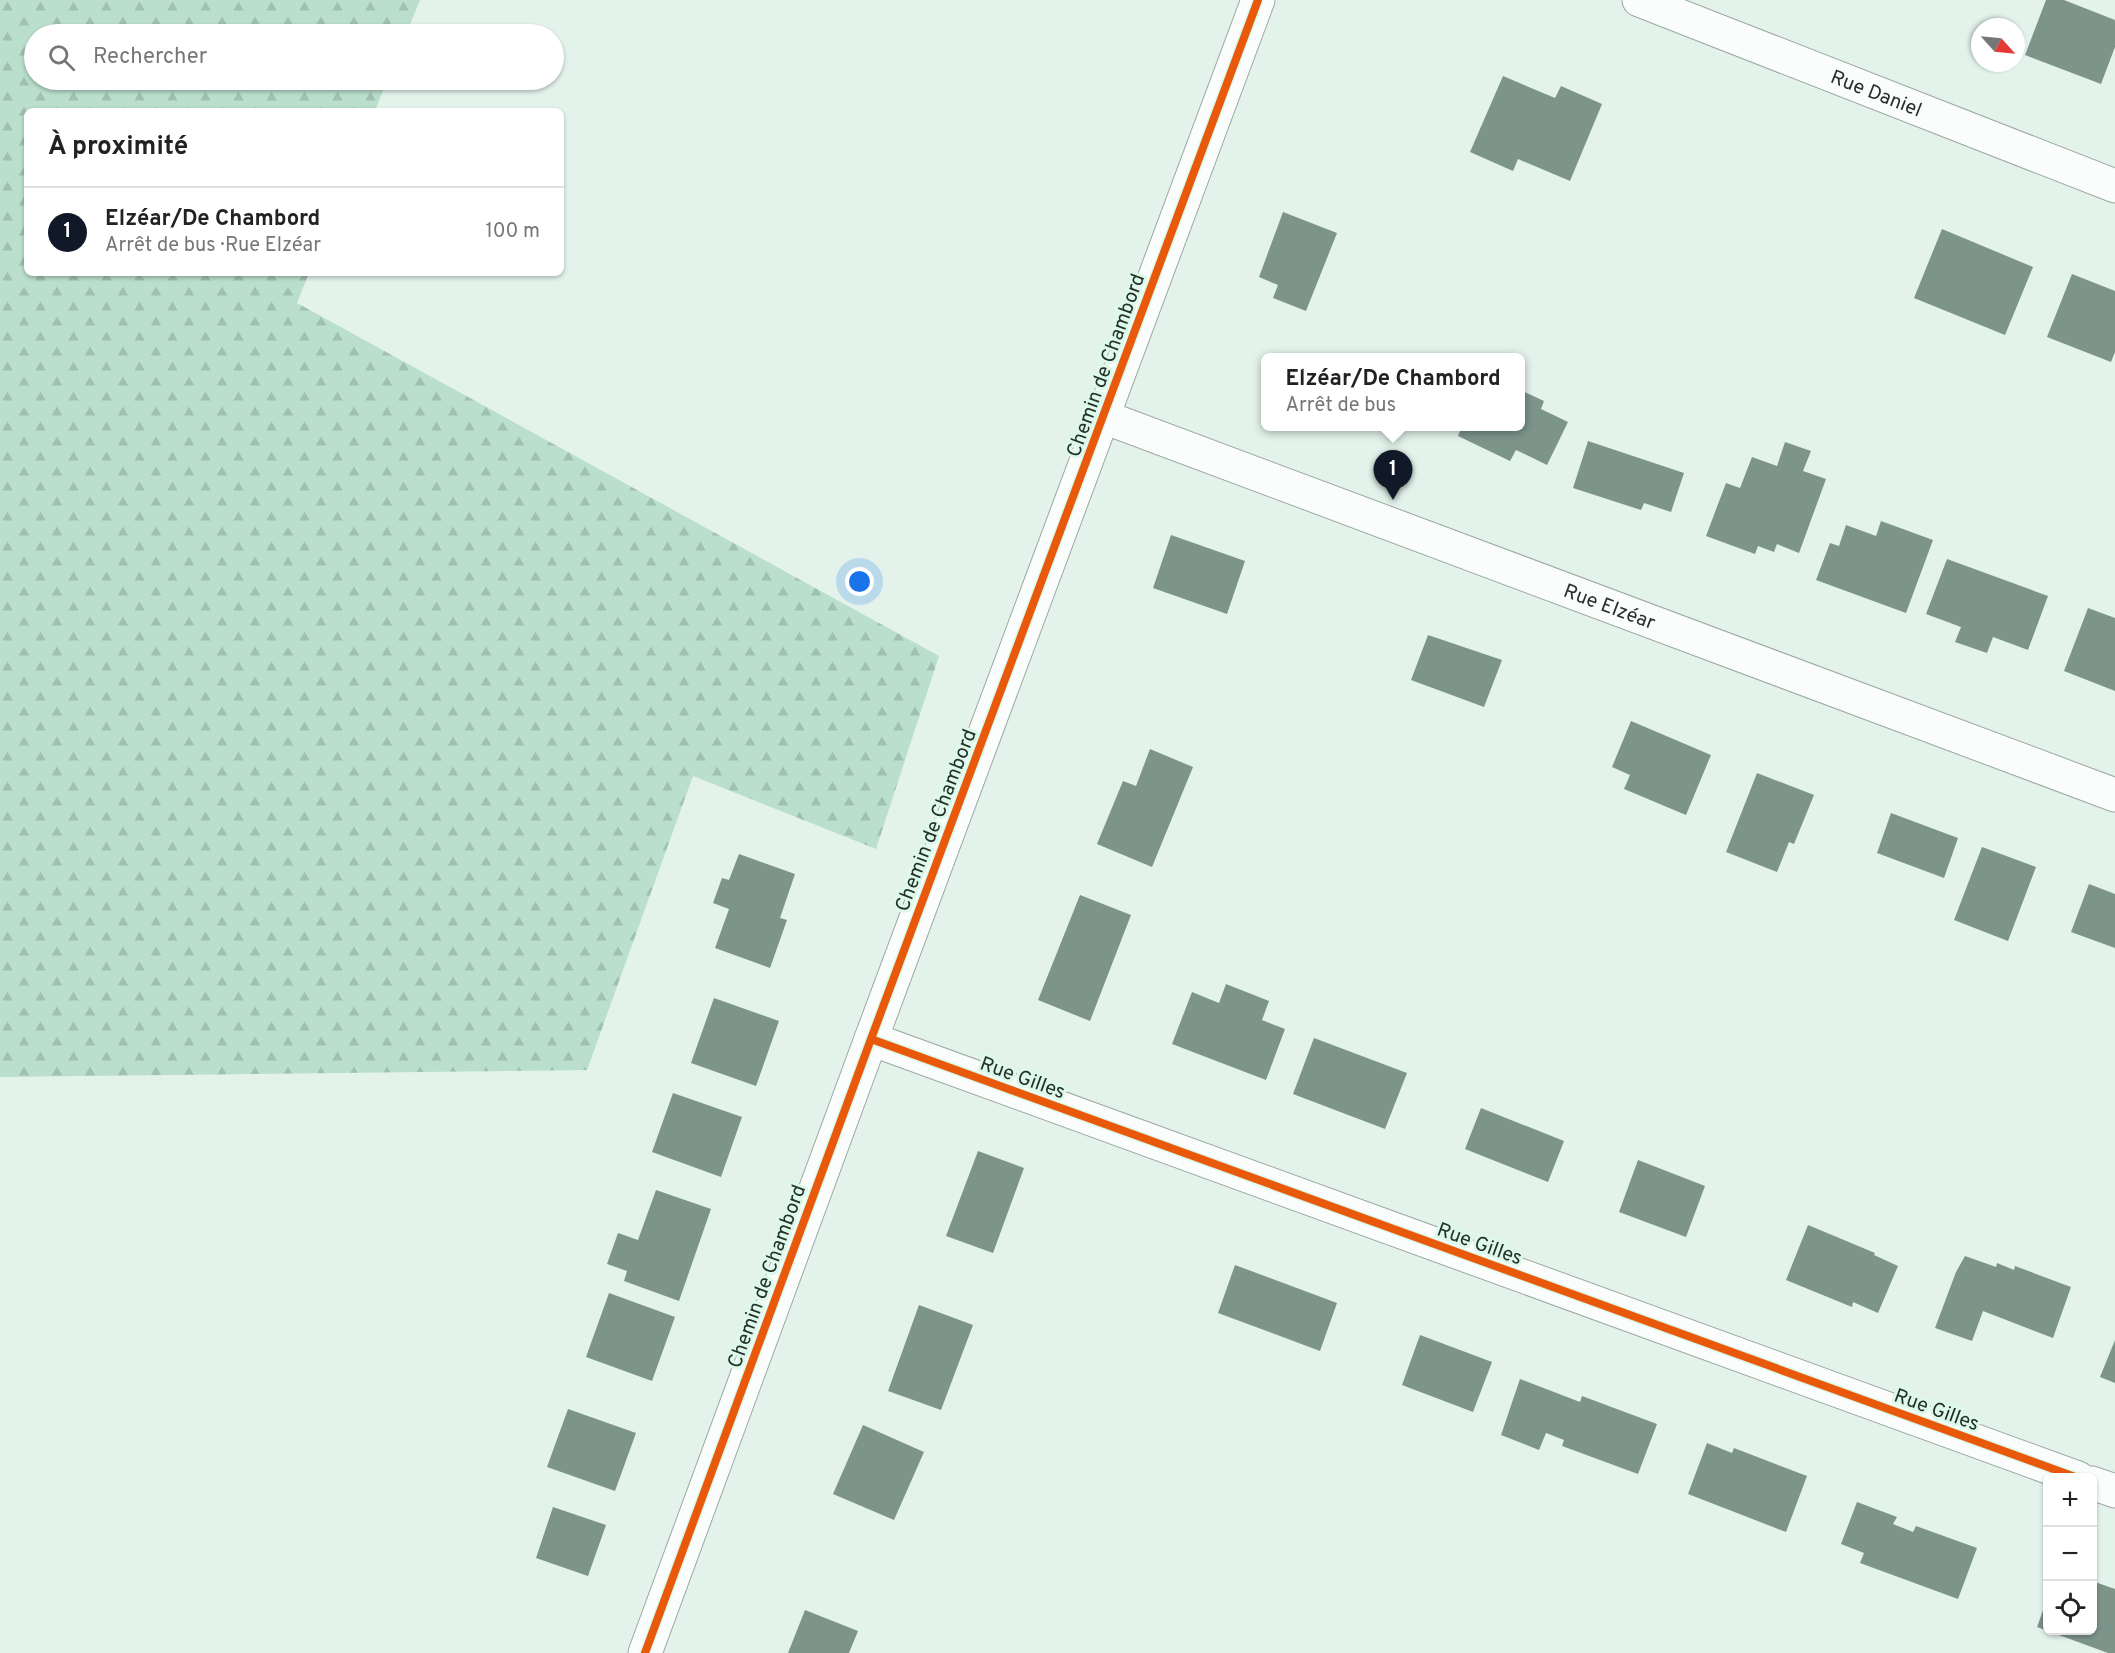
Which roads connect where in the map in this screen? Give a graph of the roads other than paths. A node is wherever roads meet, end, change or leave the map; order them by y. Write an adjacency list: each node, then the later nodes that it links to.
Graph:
1 (1258, 0): 4 (street, Chemin de Chambord)
2 (1639, 0): 3 (street, Rue Daniel)
3 (2115, 186)
4 (1104, 417): 5 (street, Rue Elzéar); 6 (street, Chemin de Chambord)
5 (2115, 795)
6 (871, 1039): 7 (street, Rue Gilles); 10 (street, Chemin de Chambord)
7 (2064, 1473)
8 (2097, 1485): 9 (street)
9 (2115, 1491)
10 (645, 1653)

